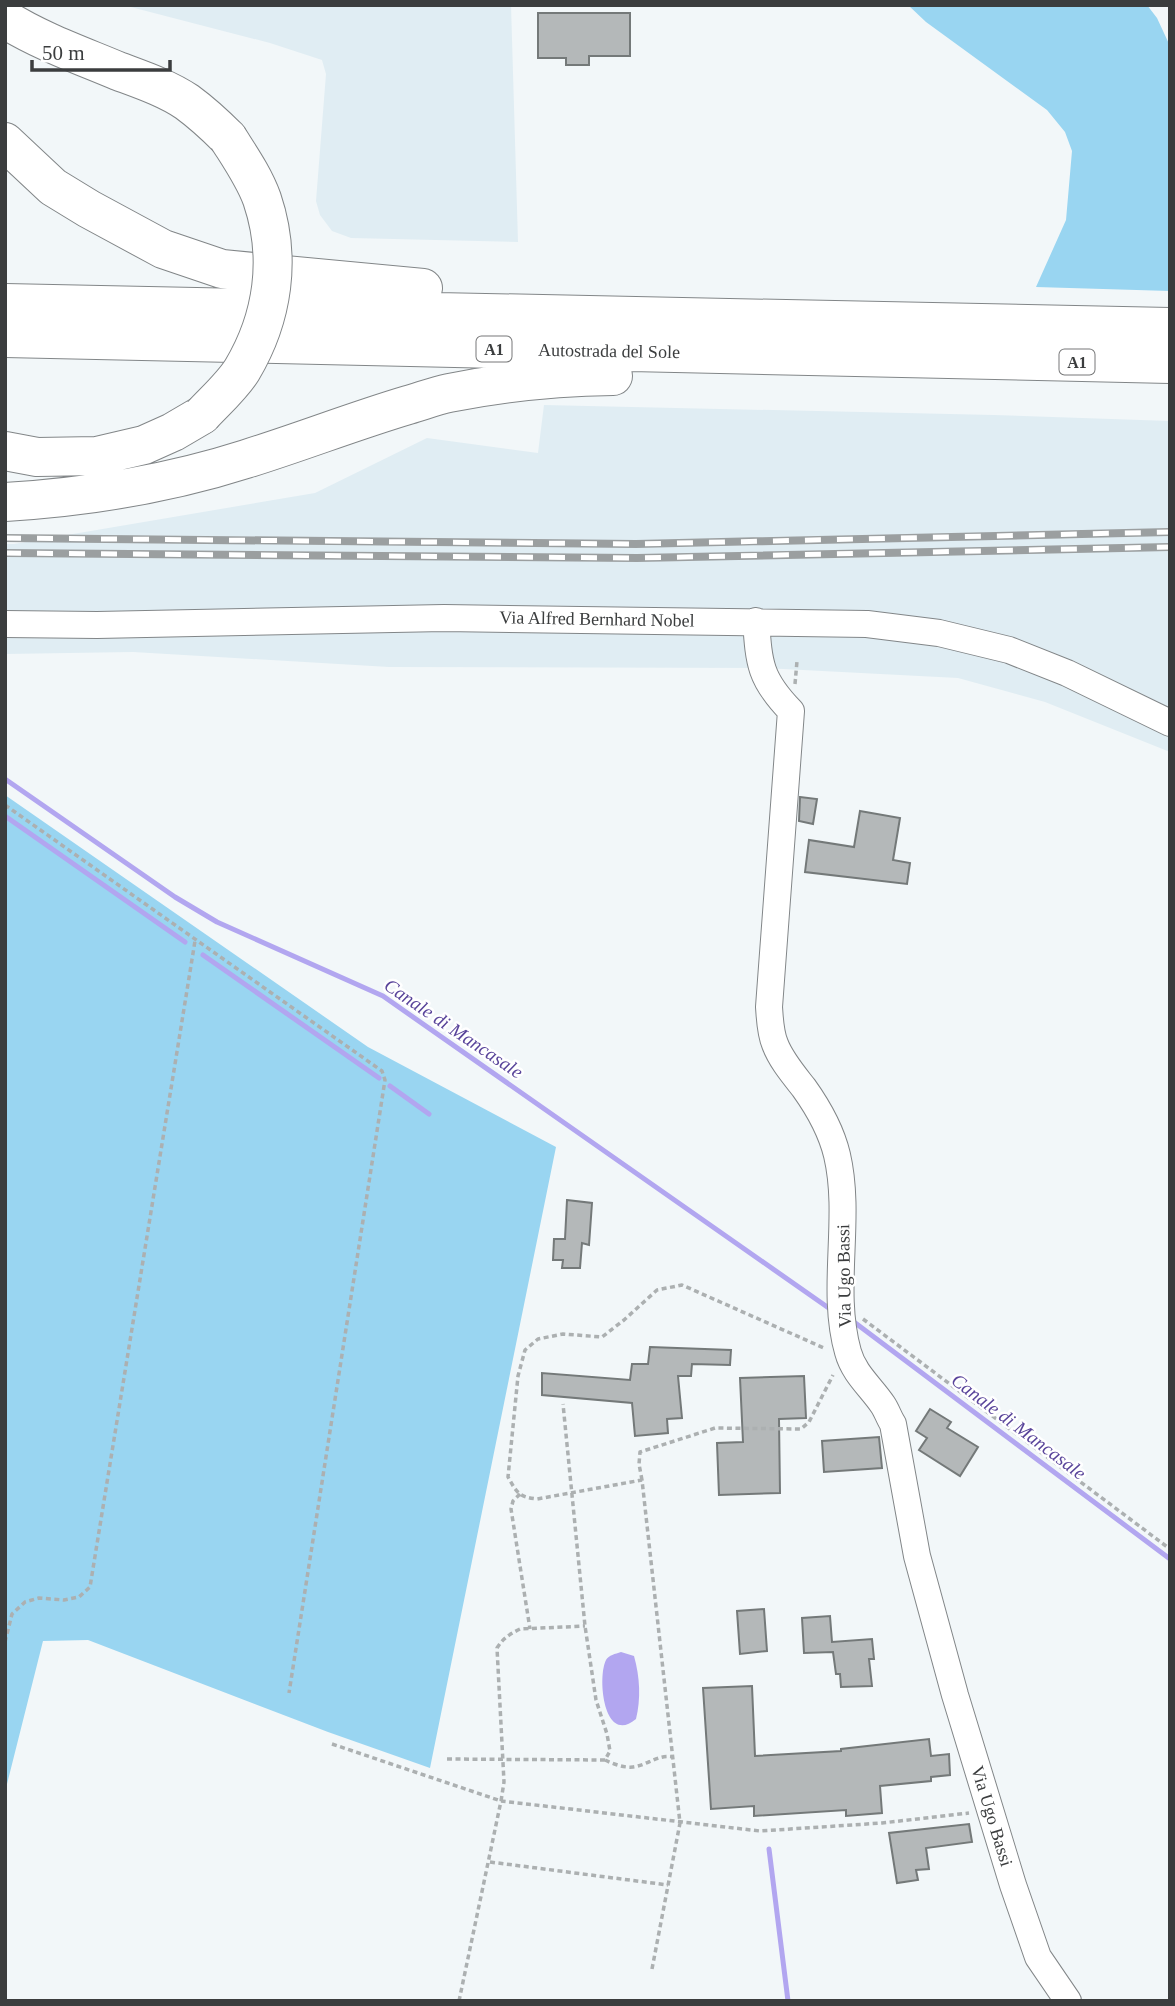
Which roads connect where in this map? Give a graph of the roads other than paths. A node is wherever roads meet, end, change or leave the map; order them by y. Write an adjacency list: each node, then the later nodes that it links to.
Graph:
1 (5, 19): 9 (highway, bridge)
2 (5, 142): 4 (highway)
3 (5, 303): 4 (highway, Autostrada del Sole / A1)
4 (721, 317): 5 (highway, Autostrada del Sole / A1)
5 (1170, 327)
6 (5, 338): 7 (highway, Autostrada del Sole / A1)
7 (983, 360): 8 (highway, Autostrada del Sole / A1); 10 (highway)
8 (1170, 365)
9 (5, 451)
10 (5, 502)
11 (756, 621): 12 (street, Via Alfred Bernhard Nobel); 13 (street, Via Alfred Bernhard Nobel); 14 (street, Via Ugo Bassi)
12 (5, 624)
13 (1170, 723)
14 (1068, 2001)

